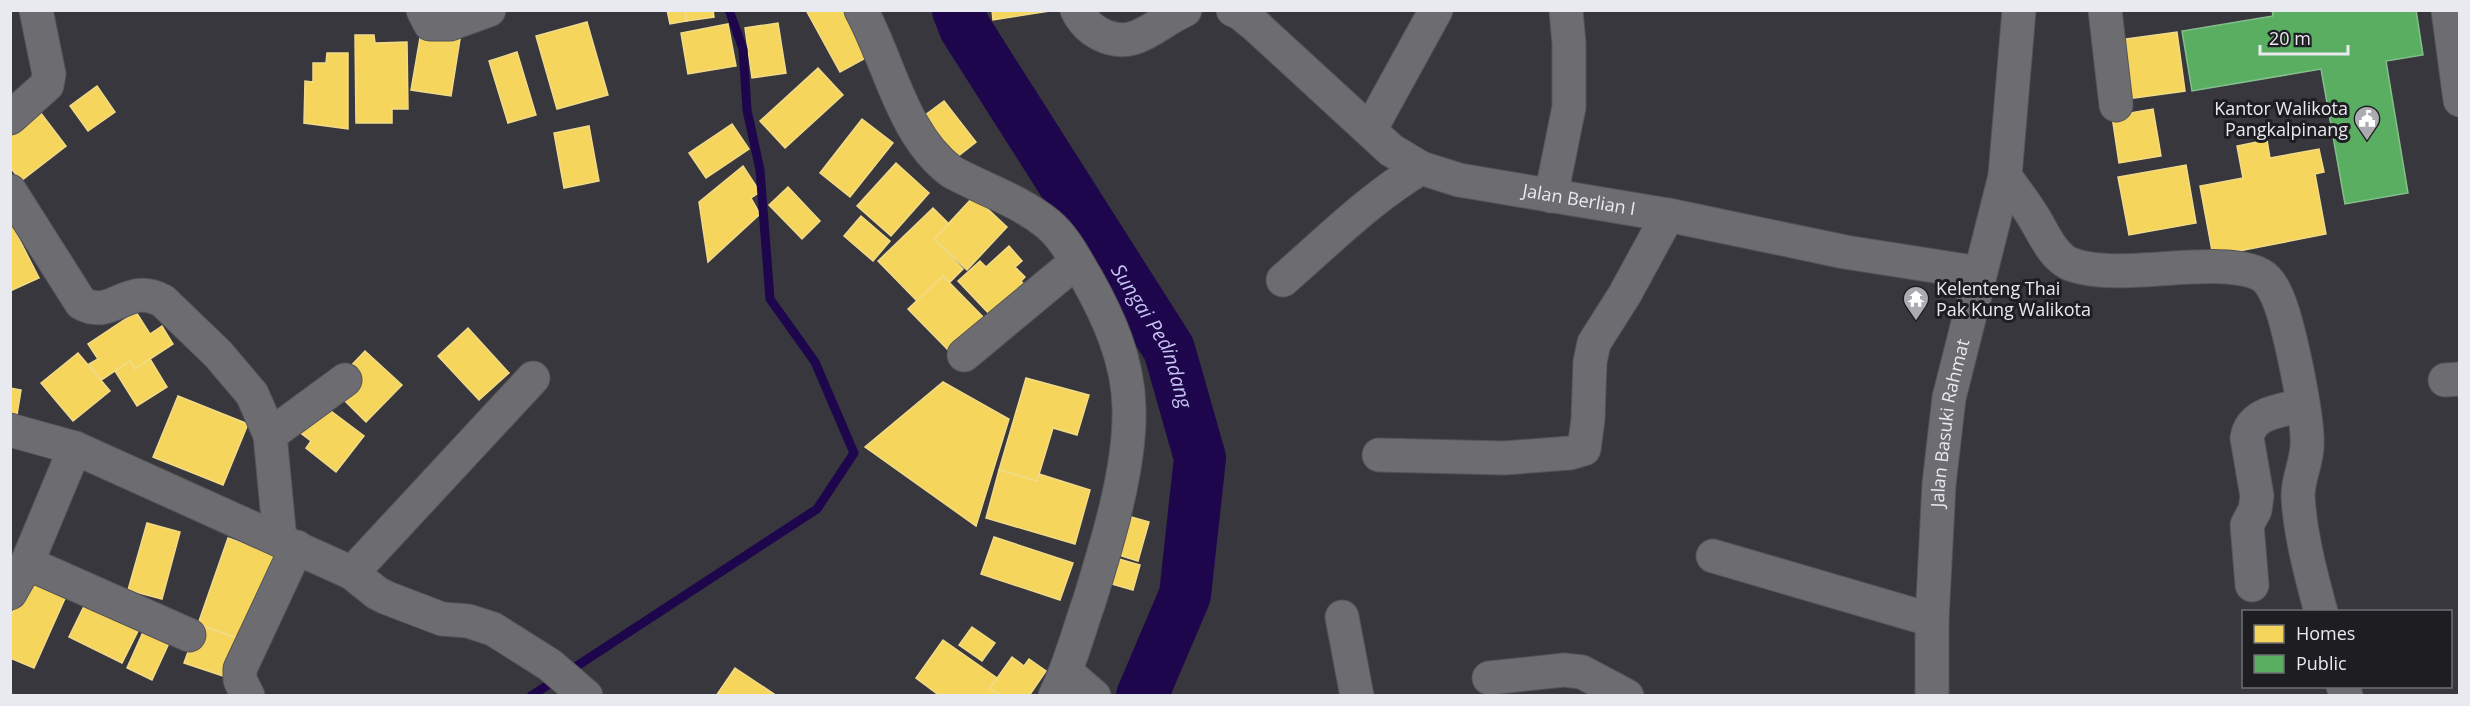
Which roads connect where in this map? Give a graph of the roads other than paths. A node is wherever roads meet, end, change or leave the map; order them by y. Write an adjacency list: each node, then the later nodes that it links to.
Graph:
1 (36, 10): 15 (street)
2 (423, 10): 3 (street)
3 (489, 10)
4 (861, 10): 22 (street)
5 (1077, 10): 6 (street)
6 (1185, 10)
7 (1233, 10): 16 (street, Jalan Berlian I)
8 (1436, 10): 16 (street)
9 (1566, 10): 20 (street)
10 (2019, 10): 18 (street, Jalan Basuki Rahmat)
11 (2105, 10): 14 (street)
12 (2448, 10): 13 (street)
13 (2460, 100)
14 (2116, 105)
15 (10, 118)
16 (1370, 130): 17 (street, Jalan Berlian I)
17 (1421, 168): 20 (street, Jalan Berlian I); 24 (street)
18 (2005, 176): 23 (street, Jalan Basuki Rahmat); 28 (street)
19 (10, 191): 30 (street)
20 (1551, 196): 21 (street, Jalan Berlian I)
21 (1668, 215): 23 (street, Jalan Berlian I); 32 (street)
22 (1076, 262): 25 (street); 45 (street)
23 (1979, 273): 41 (street, Jalan Basuki Rahmat)
24 (1282, 280)
25 (964, 355)
26 (532, 378): 36 (street)
27 (345, 380): 30 (street)
28 (2303, 405): 37 (street); 39 (street)
29 (10, 430): 31 (street)
30 (270, 435): 33 (street)
31 (75, 448): 33 (street); 35 (street)
32 (1379, 455)
33 (288, 544): 36 (street); 46 (street)
34 (1713, 556): 41 (street)
35 (27, 563): 38 (street); 42 (street)
36 (352, 573): 44 (street)
37 (2252, 585)
38 (10, 593)
39 (2321, 610)
40 (1342, 617): 48 (street)
41 (1932, 620): 50 (street, Jalan Basuki Rahmat)
42 (189, 635)
43 (1489, 678): 49 (street)
44 (568, 680)
45 (1061, 684): 47 (street)
46 (248, 696)
47 (1094, 696)
48 (1357, 696)
49 (1627, 696)
50 (1932, 696)

